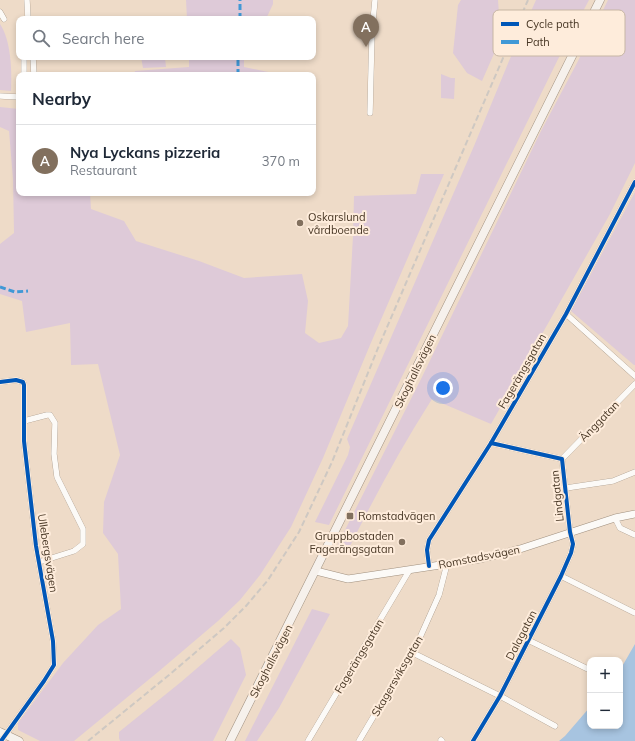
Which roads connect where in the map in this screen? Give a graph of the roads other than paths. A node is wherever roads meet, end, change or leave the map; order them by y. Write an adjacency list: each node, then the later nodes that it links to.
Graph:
1 (27, 0): 6 (street)
2 (375, 0): 15 (street)
3 (600, 0): 4 (main road, Skoghallsvägen)
4 (595, 10)
5 (0, 12): 7 (street)
6 (27, 16)
7 (4, 19)
8 (572, 56): 33 (main road, Skoghallsvägen)
9 (24, 60): 11 (street)
10 (33, 60): 12 (street)
11 (24, 72)
12 (34, 72)
13 (0, 96): 14 (street)
14 (16, 97)
15 (370, 113)
16 (635, 182): 17 (street, Fagerängsgatan)
17 (566, 314): 18 (street); 22 (street, Fagerängsgatan)
18 (635, 376)
19 (0, 382): 21 (street, Ullebergsvägen)
20 (635, 384): 23 (street, Änggatan)
21 (24, 421): 30 (street, Ullebergsvägen); 30 (street, Ullebergsvägen)
22 (491, 443): 23 (street, Lindgatan); 32 (street, Fagerängsgatan)
23 (562, 459): 25 (street, Lindgatan)
24 (635, 472): 25 (street)
25 (566, 488): 28 (street, Lindgatan)
26 (635, 514): 27 (street, Romstadsvägen)
27 (615, 518): 28 (street, Romstadsvägen); 29 (street)
28 (570, 532): 31 (street, Romstadsvägen); 35 (street, Dalagatan)
29 (635, 535)
30 (39, 562): 42 (street, Ullebergsvägen)
31 (447, 564): 32 (street, Romstadsvägen); 38 (street, Skagersviksgatan)
32 (429, 566): 34 (street, Romstadsvägen)
33 (316, 571): 34 (street, Romstadsvägen); 44 (main road, Skoghallsvägen)
34 (408, 571): 45 (street, Fagerängsgatan)
35 (561, 576): 36 (street); 37 (street, Dalagatan)
36 (635, 613)
37 (528, 640): 39 (street); 40 (street, Dalagatan)
38 (413, 653): 40 (street); 46 (street, Skagersviksgatan)
39 (587, 669)
40 (500, 696): 41 (street); 47 (street, Dalagatan)
41 (555, 726)
42 (2, 736): 43 (main road)
43 (19, 741)
44 (230, 741)
45 (308, 741)
46 (359, 741)
47 (473, 741)

